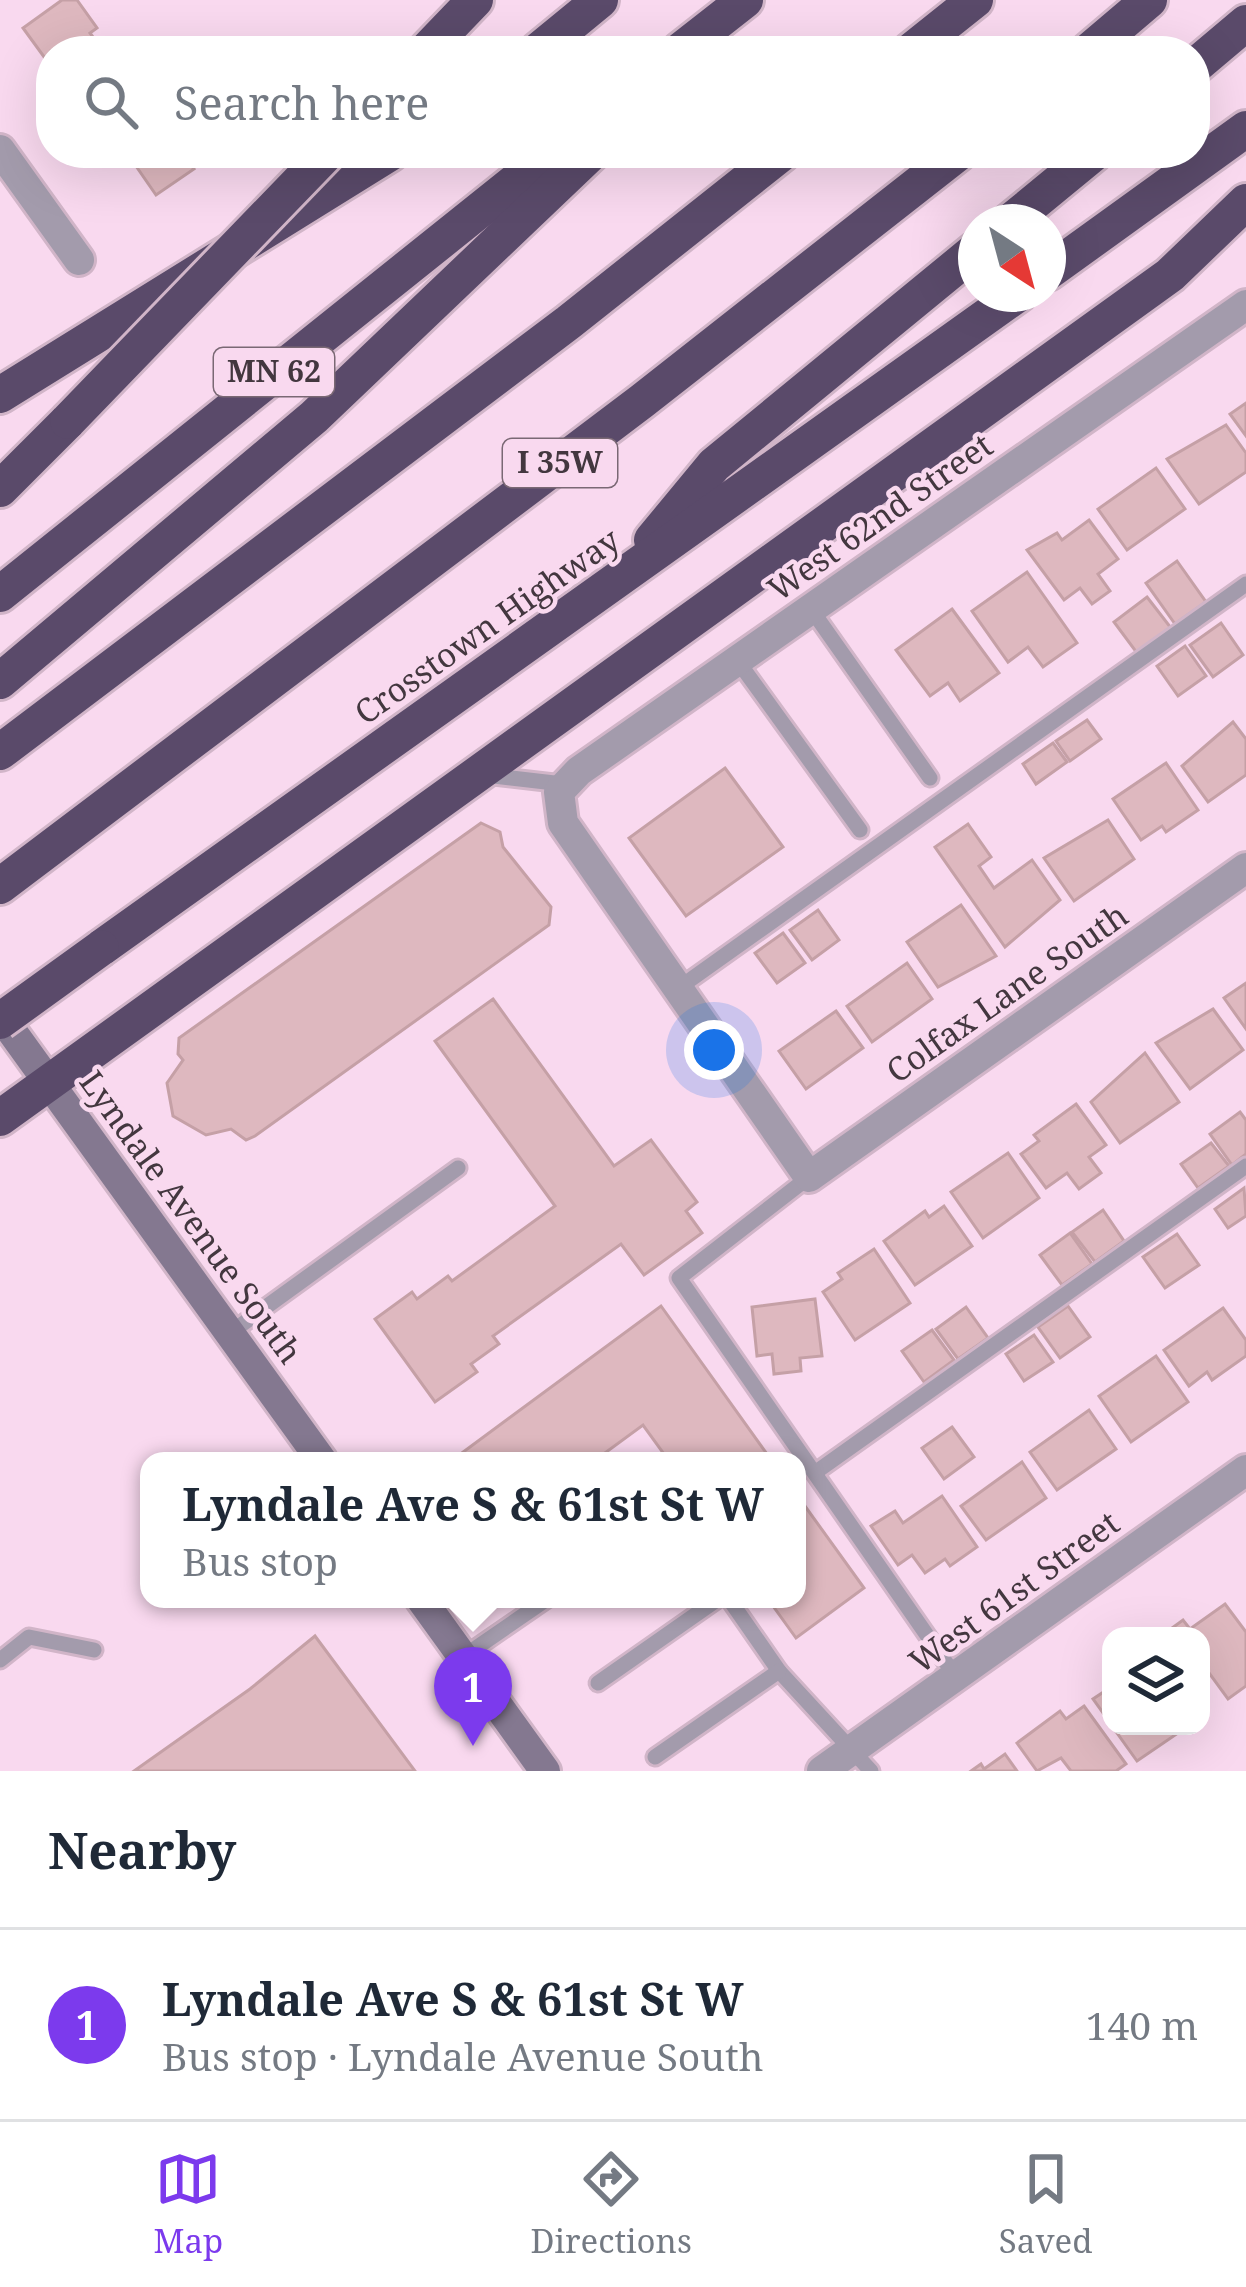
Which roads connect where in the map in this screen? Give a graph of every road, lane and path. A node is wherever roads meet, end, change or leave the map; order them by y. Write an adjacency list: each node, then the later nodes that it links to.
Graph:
1 (475, 0): 7 (highway)
2 (600, 0): 8 (highway)
3 (748, 0): 9 (highway); 10 (highway)
4 (975, 0): 11 (highway)
5 (1149, 0): 12 (highway)
6 (1246, 23): 13 (highway)
7 (440, 36)
8 (556, 36)
9 (700, 36)
10 (713, 36)
11 (930, 36)
12 (1107, 36)
13 (1210, 53)
14 (1246, 129): 16 (highway)
15 (0, 150): 28 (street)
16 (1210, 155)
17 (313, 168): 33 (highway, bridge)
18 (366, 168): 32 (highway)
19 (532, 168): 36 (highway, MN 62)
20 (575, 168): 39 (highway)
21 (763, 168): 40 (highway)
22 (939, 168): 46 (highway, I 35W)
23 (1076, 168): 26 (highway)
24 (1192, 168): 27 (highway)
25 (1246, 202): 41 (highway)
26 (1032, 204)
27 (1066, 259)
28 (79, 260)
29 (958, 265): 34 (highway)
30 (1246, 305): 37 (street, West 62nd Street)
31 (993, 312): 34 (highway, Crosstown Highway)
32 (0, 395)
33 (0, 489)
34 (619, 579): 48 (highway, Crosstown Highway, bridge)
35 (1246, 584): 47 (lane)
36 (0, 594)
37 (811, 609): 38 (street, West 62nd Street); 42 (lane)
38 (737, 660): 43 (street, West 62nd Street); 44 (lane)
39 (0, 681)
40 (0, 752)
41 (476, 774): 43 (lane); 49 (highway)
42 (930, 778)
43 (563, 788): 47 (street)
44 (860, 830)
45 (1246, 868): 53 (street, Colfax Lane South)
46 (0, 886)
47 (676, 990): 53 (street)
48 (0, 1018): 49 (main road, Lyndale Avenue South)
49 (48, 1080): 50 (highway); 54 (main road, Lyndale Avenue South)
50 (0, 1118)
51 (1246, 1166): 59 (lane)
52 (458, 1168): 54 (lane)
53 (808, 1177): 56 (lane)
54 (230, 1333): 55 (main road, Lyndale Avenue South)
55 (316, 1452)
56 (802, 1452)
57 (806, 1458): 59 (lane)
58 (1246, 1470): 68 (street, West 61st Street)
59 (816, 1472): 68 (lane)
60 (428, 1608): 65 (main road)
61 (534, 1608): 65 (lane)
62 (705, 1608): 69 (lane)
63 (735, 1608): 67 (lane)
64 (94, 1650): 66 (lane)
65 (463, 1657): 72 (main road)
66 (0, 1660)
67 (779, 1671): 70 (lane); 71 (lane)
68 (956, 1677): 71 (street, West 61st Street)
69 (598, 1683)
70 (655, 1757)
71 (863, 1759): 73 (street, West 61st Street)
72 (545, 1771)
73 (822, 1771)

